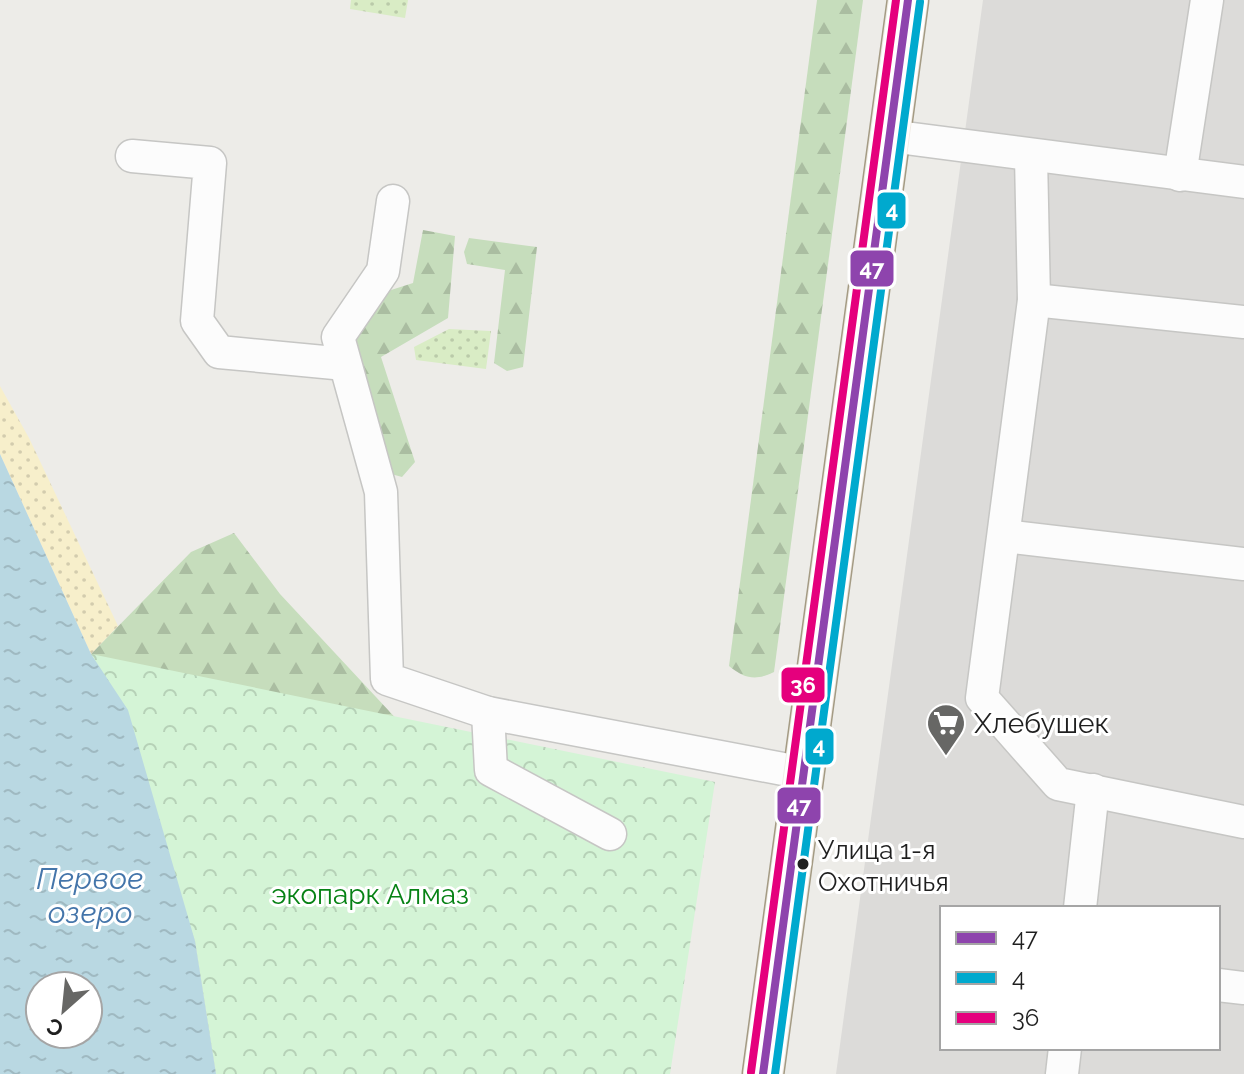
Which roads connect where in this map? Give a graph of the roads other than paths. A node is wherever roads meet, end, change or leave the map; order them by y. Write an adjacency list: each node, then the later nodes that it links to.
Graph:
1 (908, 0): 3 (main road)
2 (1207, 0): 6 (street)
3 (890, 136): 5 (street); 15 (main road)
4 (132, 156): 11 (street)
5 (1031, 156): 6 (street); 9 (street)
6 (1180, 175): 7 (street)
7 (1244, 182)
8 (393, 201): 11 (street)
9 (1034, 300): 10 (street); 12 (street)
10 (1244, 322)
11 (345, 364): 14 (street)
12 (1005, 536): 13 (street); 16 (street)
13 (1244, 564)
14 (488, 713): 15 (street); 18 (street)
15 (804, 773): 23 (main road)
16 (1093, 790): 17 (street); 19 (street)
17 (1244, 822)
18 (610, 834)
19 (1080, 906)
20 (1220, 985): 21 (street)
21 (1244, 988)
22 (1065, 1050): 24 (street)
23 (763, 1074)
24 (1062, 1074)

